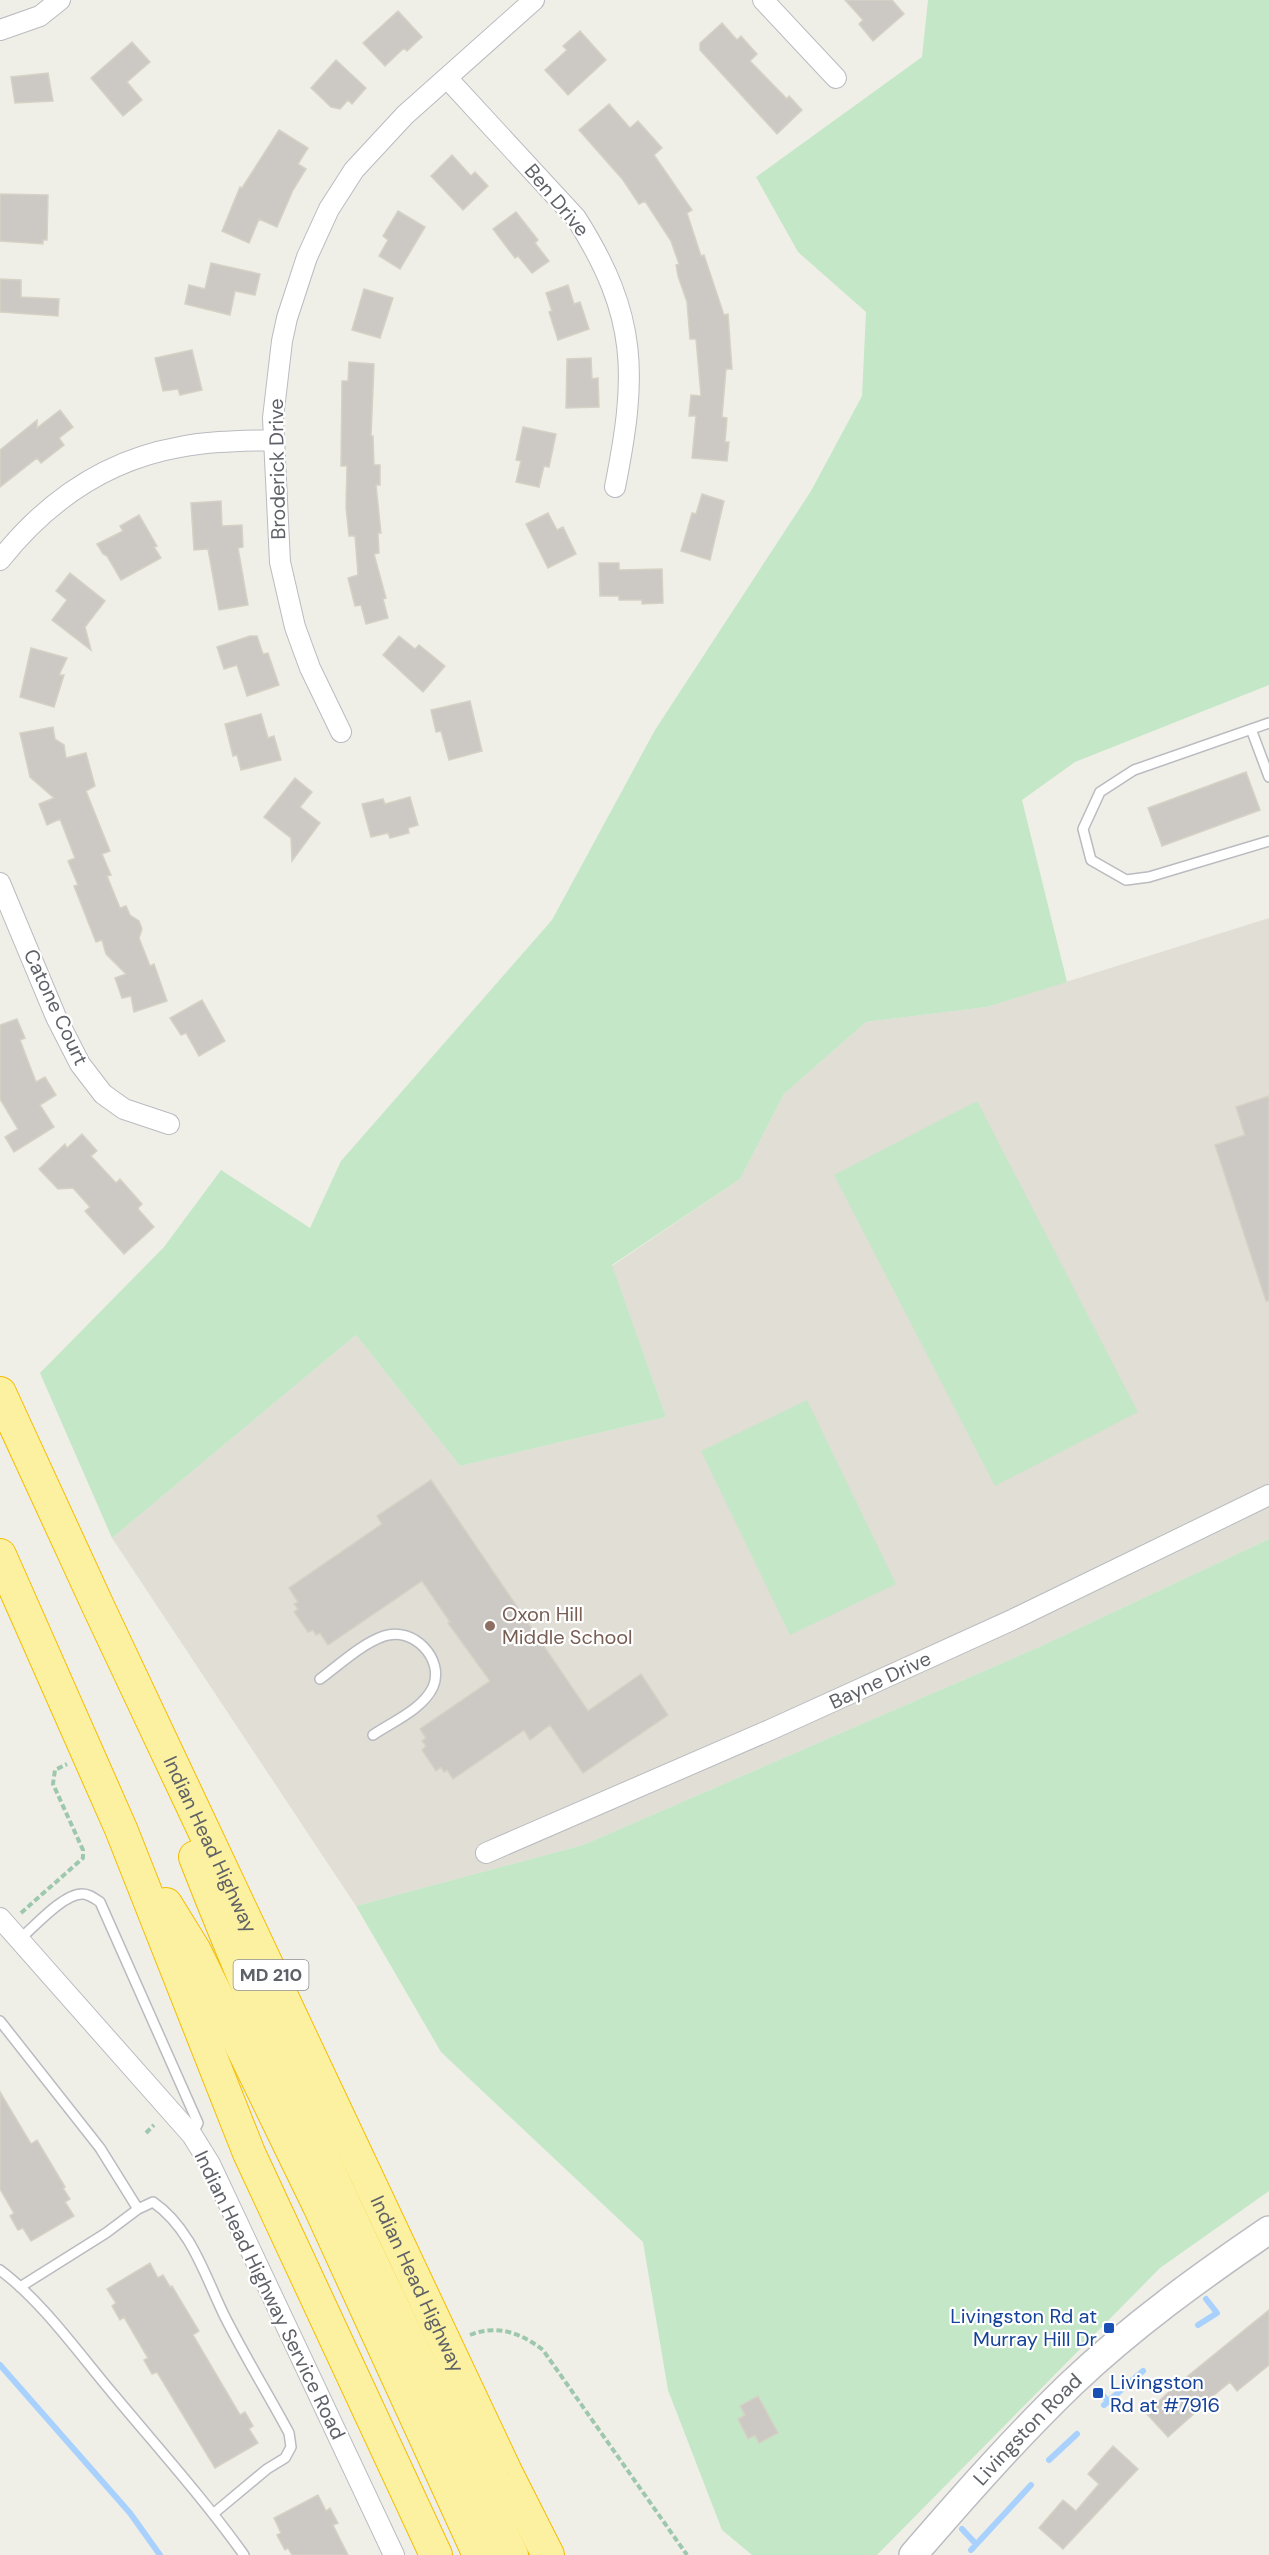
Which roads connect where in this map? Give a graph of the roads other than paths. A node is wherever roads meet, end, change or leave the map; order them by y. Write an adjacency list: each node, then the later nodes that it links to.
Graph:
1 (60, 0): 4 (street)
2 (534, 0): 5 (street, Broderick Drive)
3 (764, 0): 6 (street)
4 (0, 30)
5 (447, 78): 7 (street, Broderick Drive); 8 (street, Ben Drive)
6 (836, 78)
7 (272, 440): 9 (street); 12 (street, Broderick Drive)
8 (615, 488)
9 (0, 560)
10 (1269, 723): 11 (lane)
11 (1251, 729): 13 (lane); 14 (lane)
12 (341, 732)
13 (1269, 777)
14 (1269, 841)
15 (0, 883): 16 (street, Catone Court)
16 (169, 1124)
17 (0, 1393): 20 (highway, Indian Head Highway / MD 210)
18 (1269, 1495): 24 (street, Bayne Drive)
19 (0, 1555): 23 (highway)
20 (98, 1606): 38 (highway); 39 (highway, Indian Head Highway / MD 210)
21 (320, 1679): 22 (lane)
22 (373, 1735)
23 (121, 1829): 36 (highway); 37 (highway)
24 (486, 1853)
25 (9, 1916): 26 (street, Indian Head Highway Service Road)
26 (20, 1939): 28 (street, Indian Head Highway Service Road); 28 (lane)
27 (0, 2021): 29 (lane)
28 (192, 2135): 35 (street, Indian Head Highway Service Road)
29 (138, 2209): 32 (lane); 33 (lane)
30 (1269, 2230): 40 (main road, Livingston Road)
31 (0, 2270): 32 (lane)
32 (20, 2287): 33 (lane)
33 (213, 2514): 34 (lane)
34 (244, 2555)
35 (394, 2555)
36 (436, 2555)
37 (479, 2555)
38 (512, 2555)
39 (548, 2555)
40 (913, 2555)

